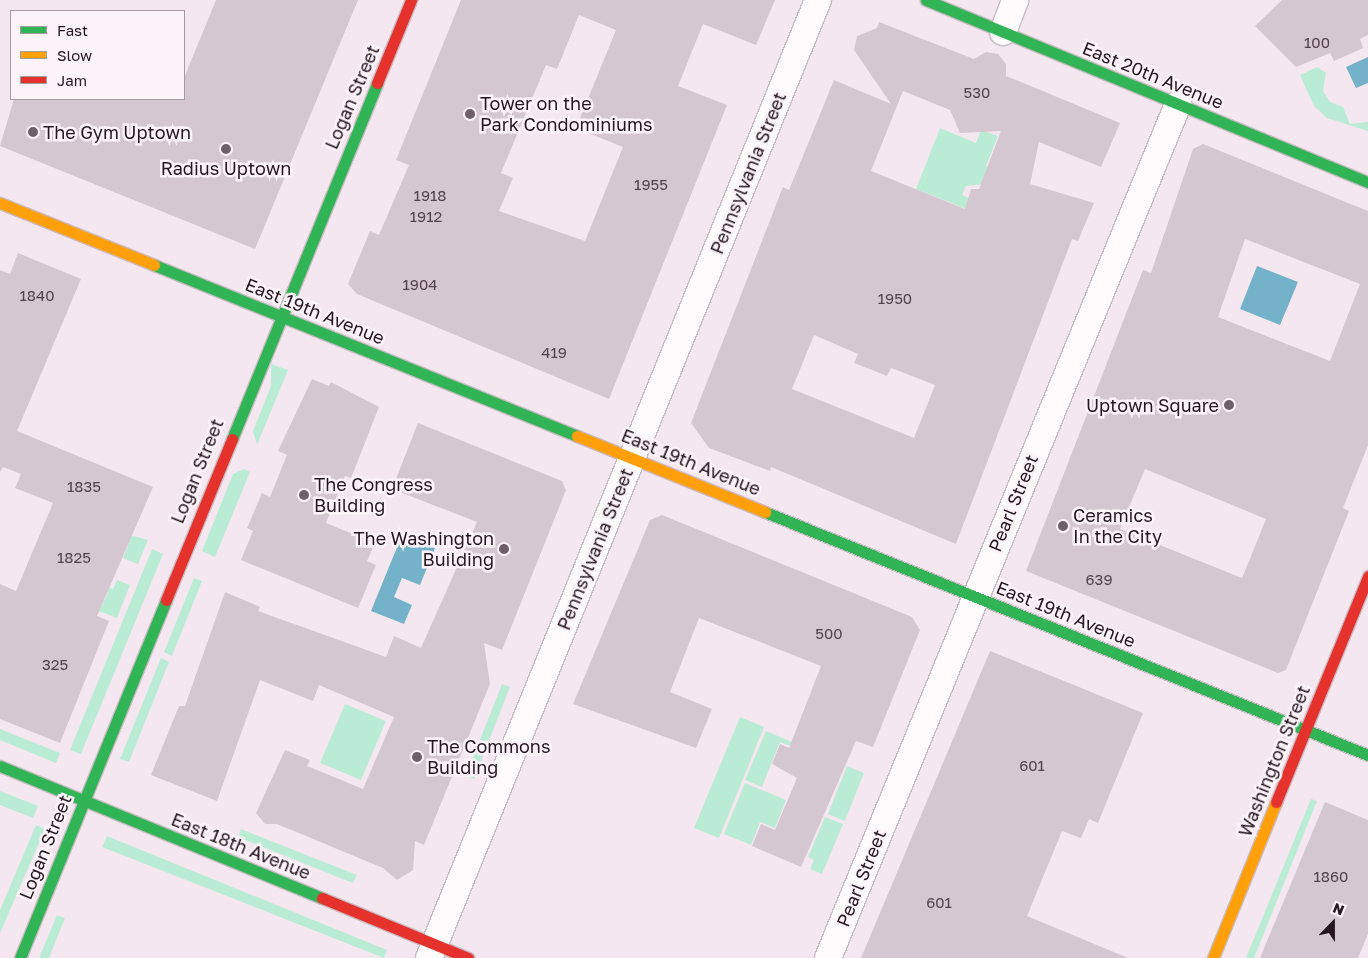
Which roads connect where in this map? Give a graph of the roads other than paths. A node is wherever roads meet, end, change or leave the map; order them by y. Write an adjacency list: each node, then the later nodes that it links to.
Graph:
1 (411, 0): 9 (street, Logan Street)
2 (818, 0): 10 (street, Pennsylvania Street)
3 (926, 0): 5 (street, East 20th Avenue)
4 (1016, 0): 5 (street)
5 (1003, 32): 6 (street, East 20th Avenue)
6 (1178, 104): 7 (street, East 20th Avenue); 12 (street, Pearl Street)
7 (1368, 182)
8 (0, 203): 9 (street, East 19th Avenue)
9 (279, 315): 10 (street, East 19th Avenue); 16 (street, Logan Street)
10 (632, 458): 12 (street, East 19th Avenue); 17 (street, Pennsylvania Street)
11 (1368, 576): 13 (street, Washington Street)
12 (975, 596): 13 (street, East 19th Avenue); 20 (street, Pearl Street)
13 (1306, 730): 14 (street, East 19th Avenue); 21 (street, Washington Street)
14 (1368, 755)
15 (0, 766): 16 (street, East 18th Avenue)
16 (83, 800): 17 (street, East 18th Avenue); 18 (street, Logan Street)
17 (432, 951): 19 (street, East 18th Avenue)
18 (20, 958)
19 (468, 958)
20 (828, 958)
21 (1213, 958)

